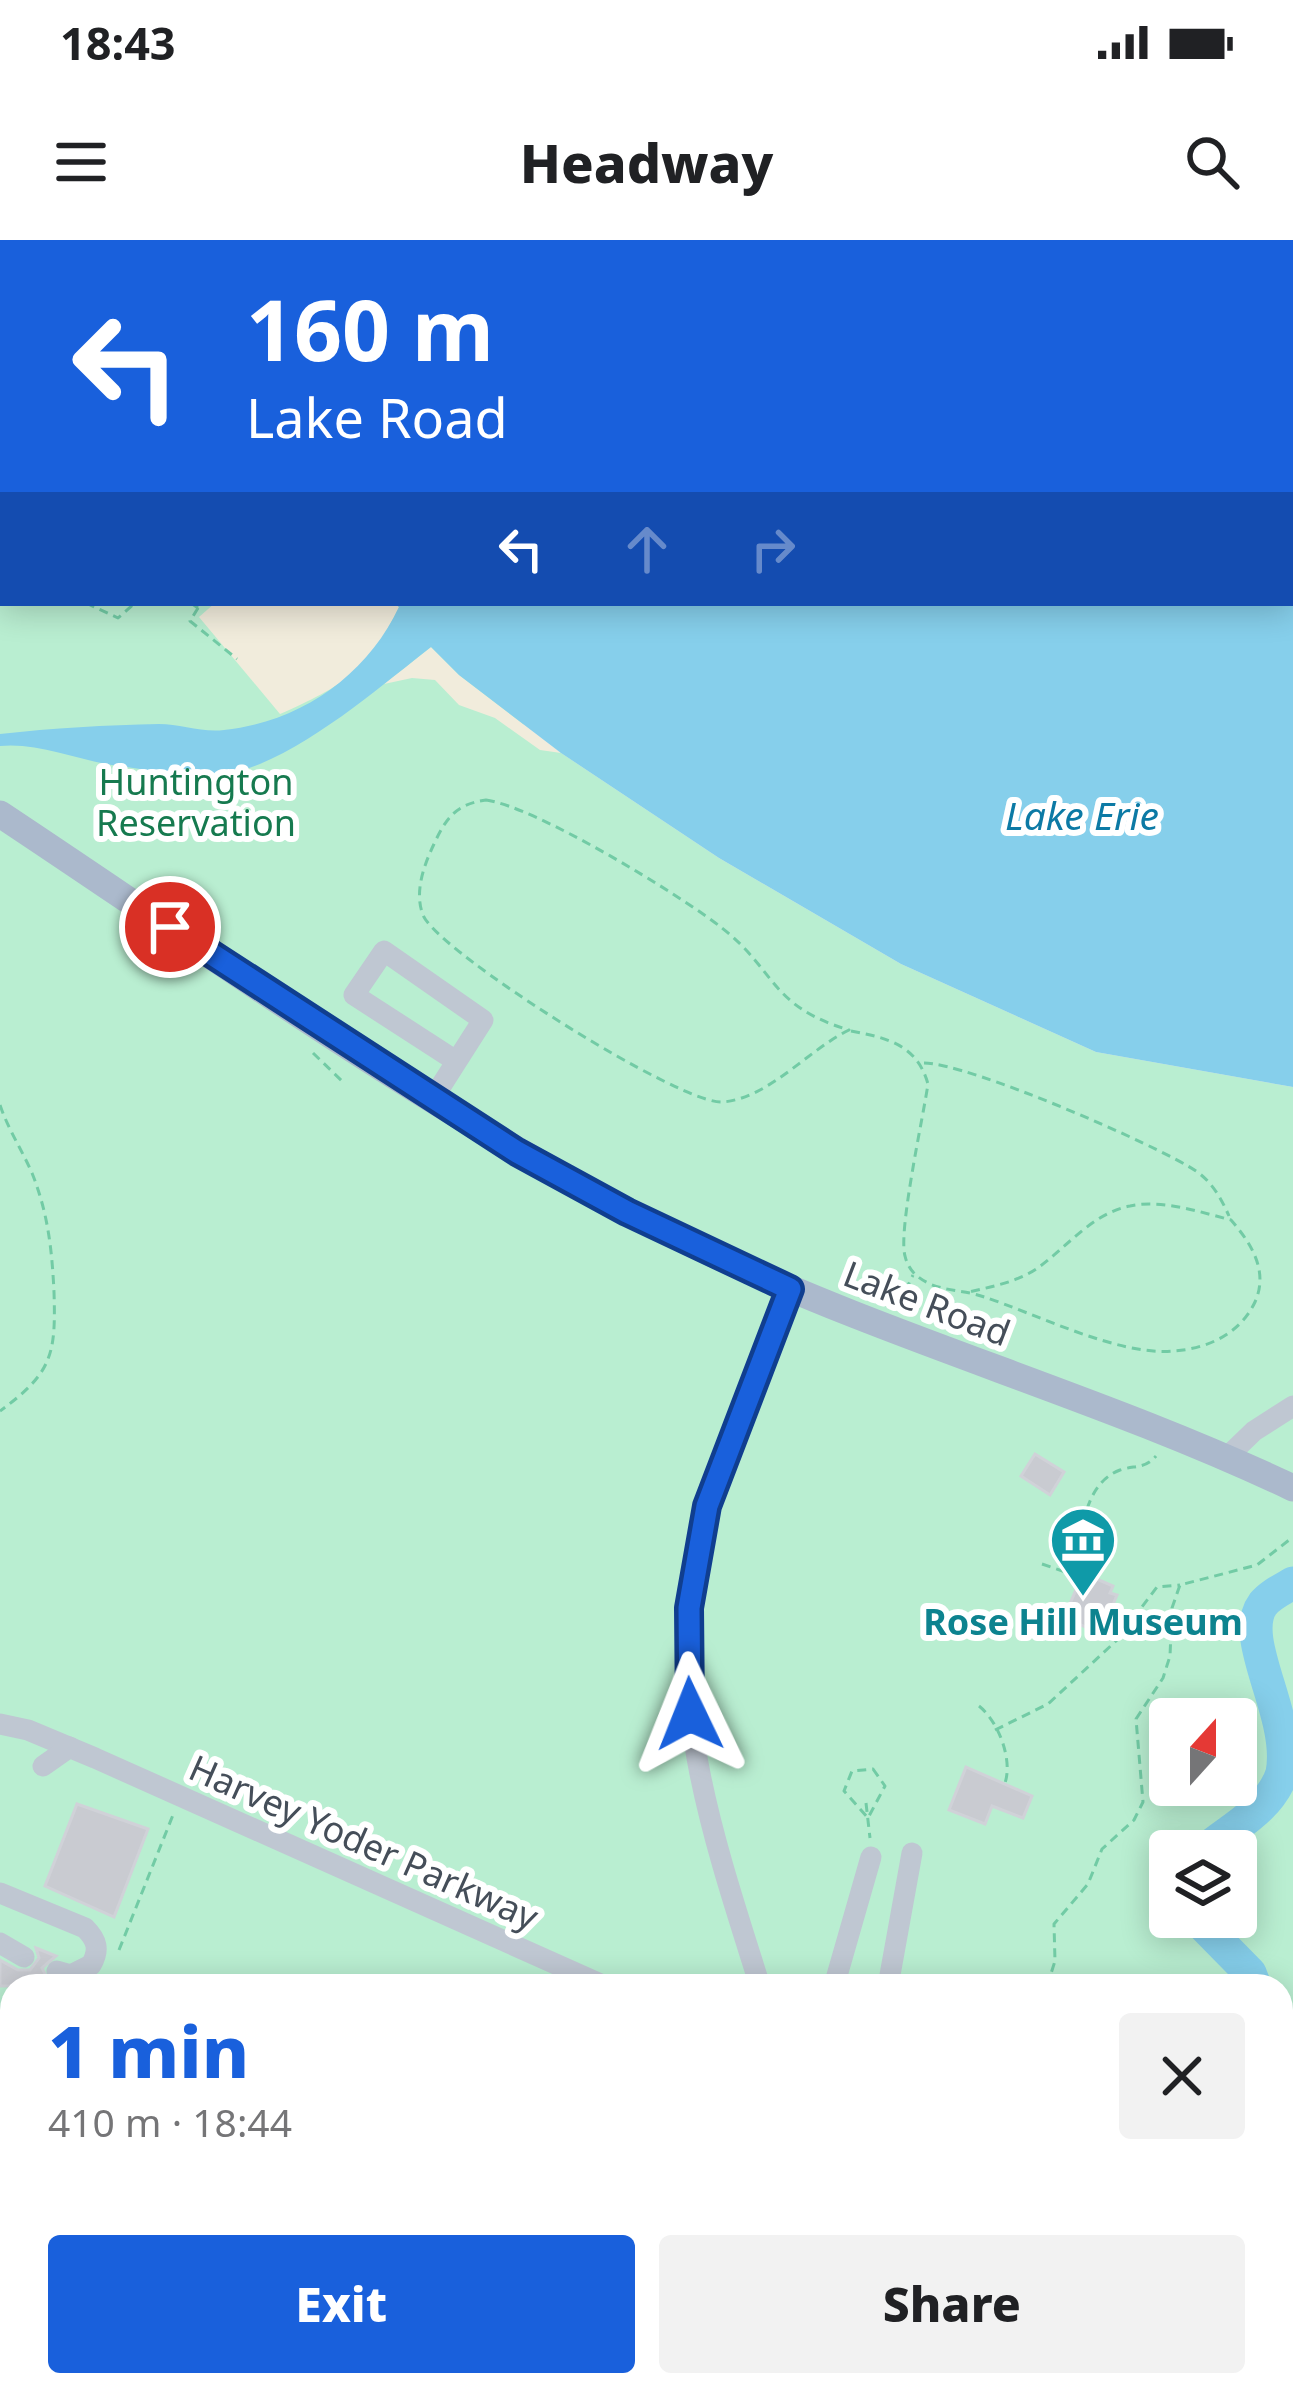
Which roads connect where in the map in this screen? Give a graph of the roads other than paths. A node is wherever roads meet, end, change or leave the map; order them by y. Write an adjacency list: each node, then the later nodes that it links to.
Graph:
1 (5, 817): 3 (main road, Lake Road)
2 (456, 1061): 2 (street); 3 (street)
3 (432, 1100): 4 (main road, Lake Road)
4 (790, 1289): 6 (main road, Lake Road); 20 (street)
5 (1293, 1406): 6 (street)
6 (1227, 1457): 7 (main road, Lake Road)
7 (1287, 1485)
8 (0, 1724): 9 (street, Harvey Yoder Parkway)
9 (70, 1748): 10 (street); 19 (street, Harvey Yoder Parkway)
10 (43, 1766)
11 (912, 1852): 22 (street)
12 (871, 1857): 21 (street)
13 (0, 1893): 18 (street)
14 (0, 1943): 15 (street)
15 (24, 1957)
16 (57, 1971): 17 (street)
17 (68, 1974)
18 (73, 1974)
19 (578, 1974)
20 (756, 1974)
21 (837, 1974)
22 (890, 1974)

